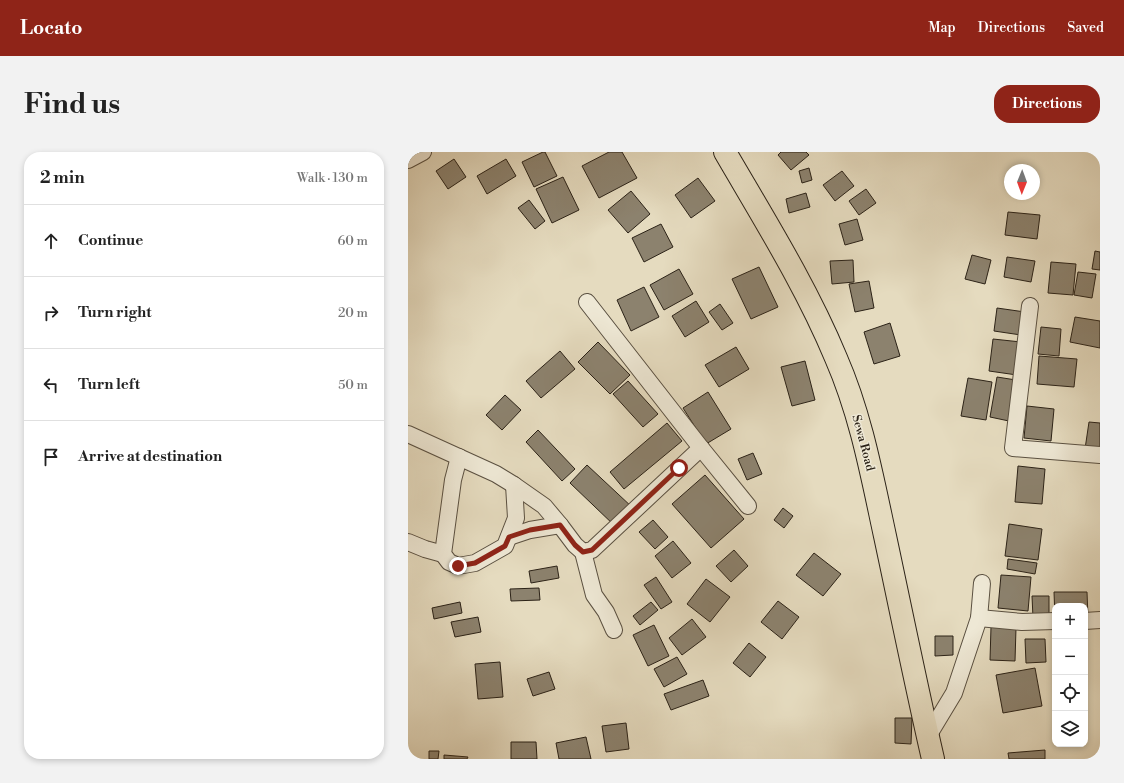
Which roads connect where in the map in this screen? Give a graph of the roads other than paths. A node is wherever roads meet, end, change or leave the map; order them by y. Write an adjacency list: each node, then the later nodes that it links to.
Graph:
1 (422, 152): 3 (street)
2 (725, 152): 23 (main road, Sewa Road)
3 (408, 160)
4 (587, 302): 7 (street)
5 (1030, 306): 8 (street)
6 (408, 434): 9 (street)
7 (701, 448): 11 (street); 15 (street)
8 (1100, 455)
9 (459, 457): 10 (street); 16 (street)
10 (514, 485): 12 (street); 13 (street)
11 (748, 506)
12 (560, 525): 13 (street); 15 (street)
13 (509, 537): 16 (street)
14 (408, 542): 16 (street)
15 (583, 552): 22 (street)
16 (443, 554)
17 (982, 583): 18 (street)
18 (979, 618): 20 (street); 23 (street)
19 (1100, 620): 21 (street)
20 (1052, 621)
21 (1088, 621)
22 (614, 630)
23 (928, 736): 24 (main road, Sewa Road)
24 (933, 759)

